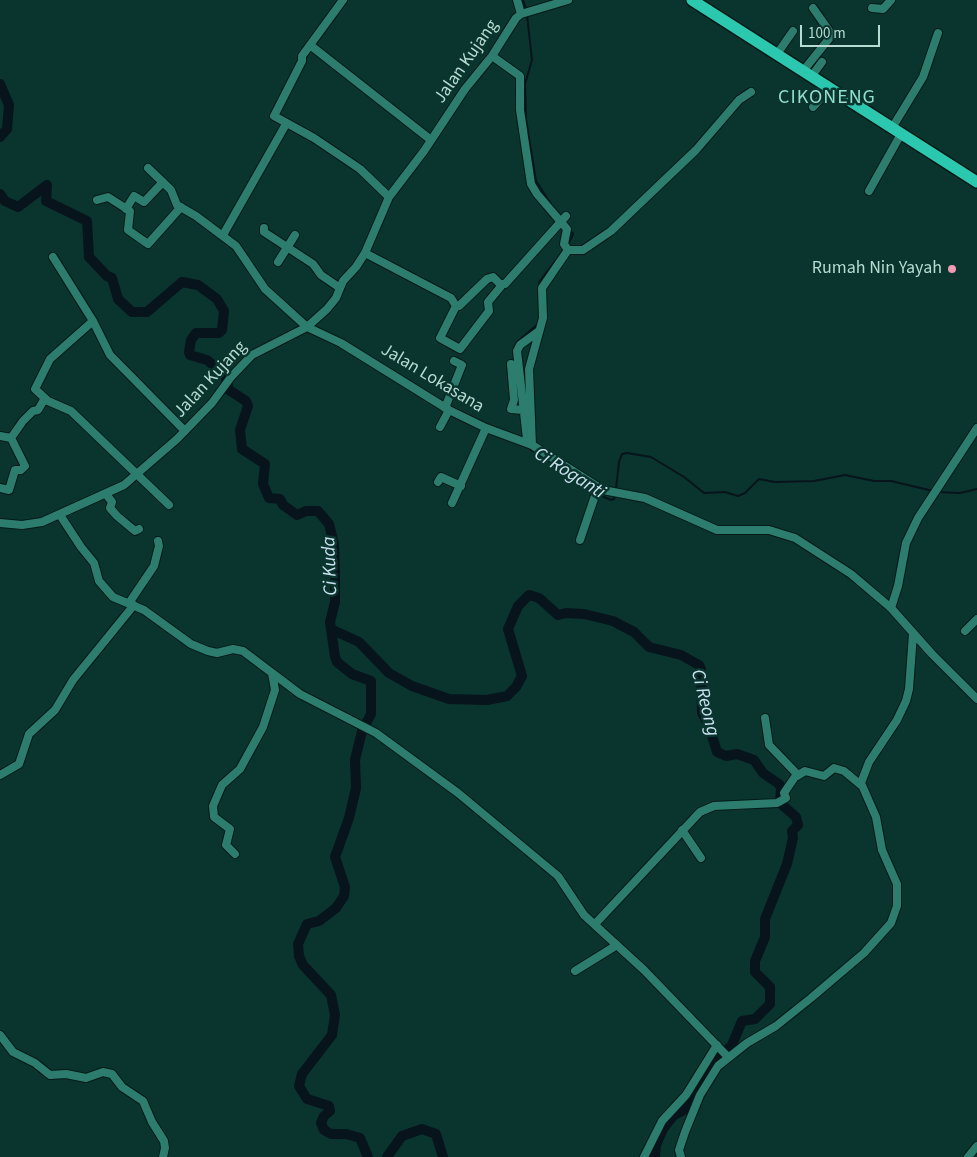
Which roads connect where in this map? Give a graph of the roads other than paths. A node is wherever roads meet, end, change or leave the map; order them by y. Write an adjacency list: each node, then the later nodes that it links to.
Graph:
1 (343, 0): 11 (street)
2 (517, 0): 8 (street)
3 (568, 0): 8 (street)
4 (692, 0): 12 (highway)
5 (891, 0): 7 (street)
6 (813, 8): 15 (street)
7 (872, 8)
8 (525, 13): 13 (street, Jalan Kujang)
9 (793, 31): 12 (street)
10 (938, 33): 20 (street)
11 (310, 45): 19 (street); 21 (street)
12 (777, 54): 15 (highway)
13 (492, 56): 21 (street, Jalan Kujang); 30 (street)
14 (822, 62): 15 (street)
15 (807, 74): 16 (highway)
16 (830, 88): 18 (street); 20 (highway)
17 (751, 92): 35 (street)
18 (813, 107)
19 (286, 124): 26 (street); 32 (street)
20 (896, 131): 24 (highway); 25 (street)
21 (431, 140): 26 (street, Jalan Kujang)
22 (148, 168): 23 (street)
23 (163, 182): 28 (street); 29 (street)
24 (977, 182)
25 (868, 191)
26 (389, 197): 36 (street, Jalan Kujang)
27 (97, 200): 29 (street)
28 (181, 207): 29 (street); 32 (street, Jalan Lokasana)
29 (126, 209)
30 (563, 219): 35 (street); 39 (street)
31 (264, 228): 34 (street)
32 (222, 235): 43 (street, Jalan Lokasana)
33 (295, 235): 34 (street)
34 (289, 246): 38 (street); 40 (street)
35 (567, 248): 44 (street)
36 (365, 253): 40 (street, Jalan Kujang); 41 (street)
37 (53, 257): 42 (street)
38 (278, 262)
39 (502, 284): 41 (street); 41 (street)
40 (340, 288): 43 (street, Jalan Kujang)
41 (456, 306)
42 (94, 321): 46 (street); 51 (street)
43 (307, 327): 47 (street, Jalan Lokasana); 51 (street, Jalan Kujang)
44 (539, 331): 54 (street); 54 (street)
45 (454, 360): 47 (street)
46 (45, 398): 53 (street); 55 (street)
47 (447, 409): 48 (street); 49 (street, Jalan Lokasana)
48 (440, 427)
49 (486, 428): 54 (street, Jalan Lokasana); 57 (street)
50 (977, 428): 69 (street)
51 (185, 431): 55 (street, Jalan Kujang)
52 (0, 436): 53 (street)
53 (11, 438): 58 (street)
54 (528, 443): 59 (street, Jalan Lokasana)
55 (137, 472): 60 (street, Jalan Kujang); 62 (street)
56 (438, 482): 57 (street)
57 (461, 486): 61 (street)
58 (0, 488)
59 (596, 491): 67 (street); 69 (street, Jalan Lokasana)
60 (106, 494): 63 (street, Jalan Kujang); 65 (street)
61 (452, 503)
62 (169, 505)
63 (60, 515): 64 (street, Jalan Kujang); 68 (street)
64 (1, 525)
65 (139, 529)
66 (158, 540): 68 (street)
67 (580, 540)
68 (132, 604): 73 (street); 76 (street)
69 (891, 608): 72 (street, Jalan Lokasana)
70 (977, 618): 71 (street)
71 (965, 631)
72 (913, 634): 74 (street, Jalan Lokasana); 78 (street)
73 (272, 673): 80 (street); 82 (street)
74 (977, 698)
75 (765, 718): 77 (street)
76 (0, 775)
77 (797, 776): 78 (street); 79 (street)
78 (862, 786): 87 (street)
79 (682, 830): 81 (street); 82 (street)
80 (235, 854)
81 (701, 858)
82 (595, 924): 83 (street)
83 (617, 945): 84 (street); 86 (street)
84 (576, 971)
85 (0, 1035): 89 (street)
86 (718, 1046): 87 (street); 90 (street)
87 (727, 1055): 91 (street)
88 (977, 1146): 92 (street)
89 (163, 1157)
90 (644, 1157)
91 (681, 1157)
92 (968, 1157)

